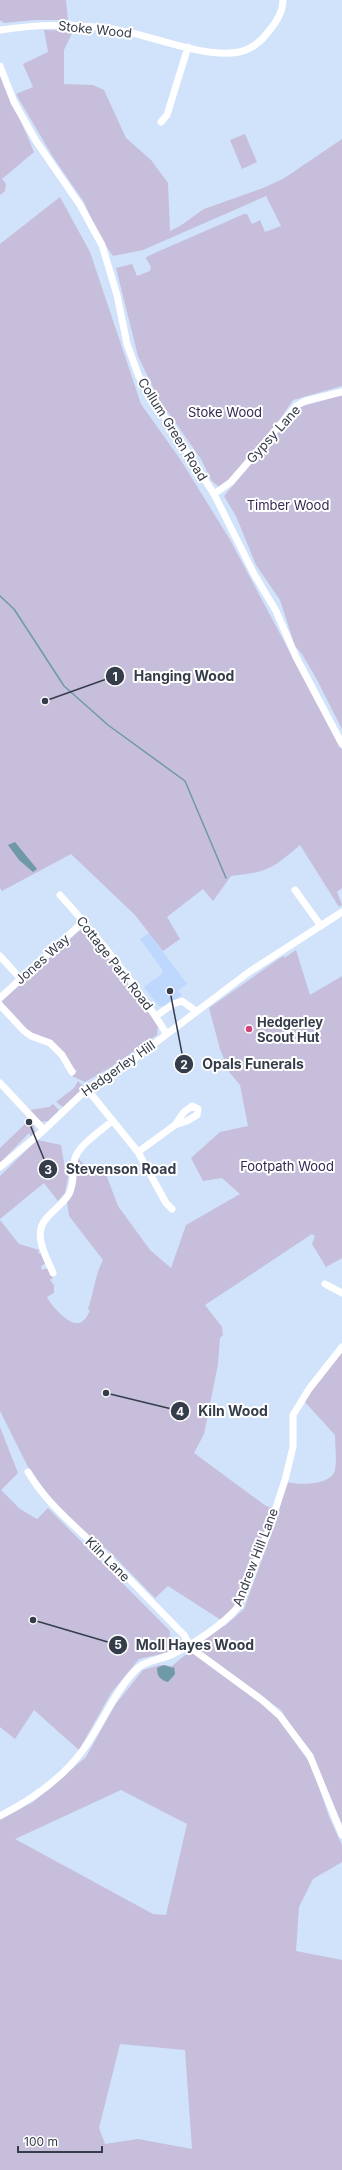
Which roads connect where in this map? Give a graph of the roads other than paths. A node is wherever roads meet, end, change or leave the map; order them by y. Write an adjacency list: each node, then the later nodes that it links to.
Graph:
1 (283, 0): 3 (street, Stoke Wood)
2 (0, 30): 3 (street, Stoke Wood)
3 (188, 47): 5 (street)
4 (0, 66): 7 (street, Collum Green Road)
5 (161, 122)
6 (342, 392): 7 (street, Gypsy Lane)
7 (214, 494): 8 (street, Collum Green Road)
8 (342, 744)
9 (295, 890): 13 (street)
10 (60, 895): 12 (street, Cottage Park Road)
11 (342, 912): 13 (street, Hedgerley Hill)
12 (84, 921): 15 (street, Jones Way); 19 (street, Cottage Park Road)
13 (321, 926): 18 (street, Hedgerley Hill)
14 (0, 956): 15 (street)
15 (20, 978): 16 (street, Jones Way)
16 (0, 998)
17 (0, 1005): 21 (street)
18 (196, 1011): 19 (street); 20 (street, Hedgerley Hill)
19 (156, 1016): 20 (street, Cottage Park Road)
20 (166, 1033): 23 (street, Hedgerley Hill)
21 (72, 1072)
22 (0, 1083): 26 (street)
23 (87, 1089): 24 (street); 26 (street, Hedgerley Hill)
24 (112, 1121): 27 (street); 30 (street)
25 (175, 1125): 27 (street)
26 (44, 1130): 28 (street, Hedgerley Hill)
27 (138, 1152): 29 (street)
28 (0, 1166)
29 (172, 1210)
30 (53, 1273)
31 (325, 1284): 32 (street)
32 (342, 1293)
33 (342, 1347): 35 (street, Andrew Hill Lane)
34 (28, 1472): 35 (street, Kiln Lane)
35 (188, 1645): 36 (street, Andrew Hill Lane); 37 (street)
36 (0, 1816)
37 (342, 1835)

